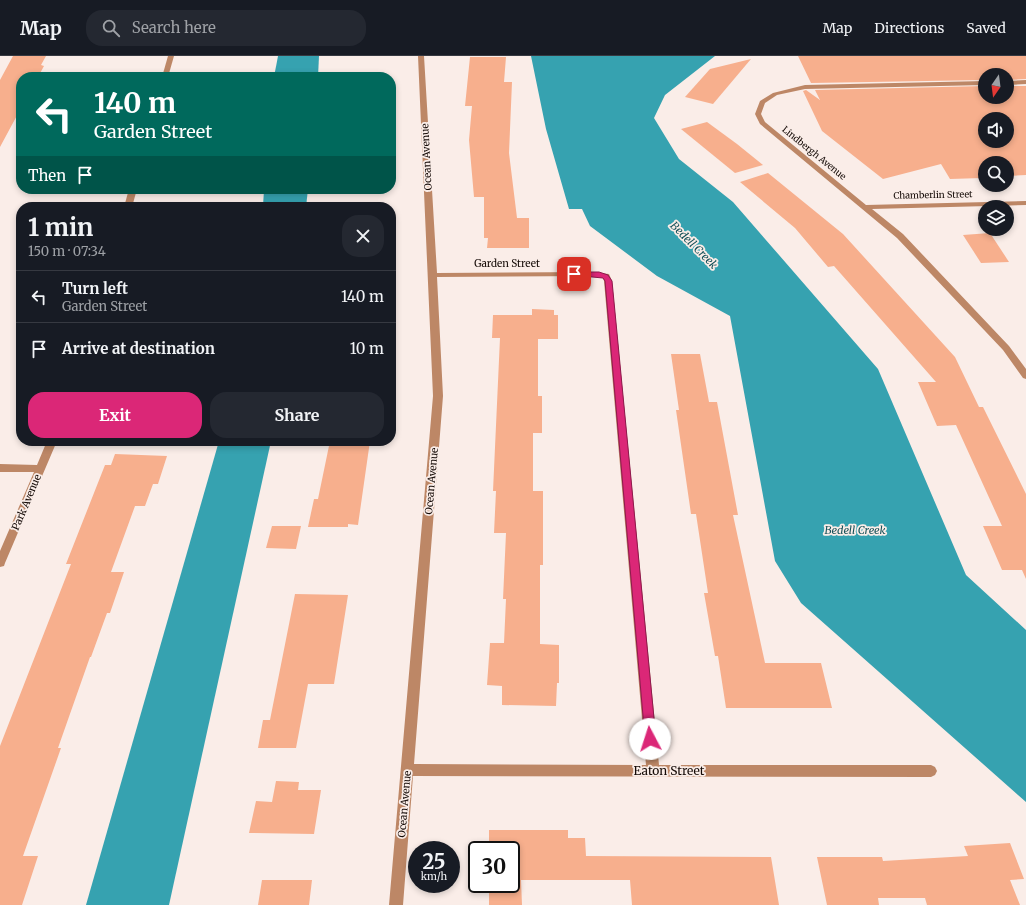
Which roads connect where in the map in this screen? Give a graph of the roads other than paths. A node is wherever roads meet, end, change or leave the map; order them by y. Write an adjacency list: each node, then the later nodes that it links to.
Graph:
1 (171, 56): 3 (street)
2 (421, 56): 9 (street, Ocean Avenue)
3 (166, 72)
4 (1026, 82): 6 (street)
5 (978, 83): 8 (street, Lindbergh Avenue)
6 (1014, 83)
7 (1026, 203): 8 (street, Chamberlin Street)
8 (864, 207): 10 (street, Lindbergh Avenue)
9 (433, 275): 15 (street, Ocean Avenue); 16 (street, Garden Street)
10 (1025, 373)
11 (50, 446): 13 (street, Park Avenue)
12 (0, 468): 13 (street)
13 (40, 469): 14 (street, Park Avenue)
14 (0, 563)
15 (406, 770): 16 (street, Eaton Street); 18 (street, Ocean Avenue)
16 (653, 771): 17 (street, Eaton Street)
17 (930, 771)
18 (396, 905)

